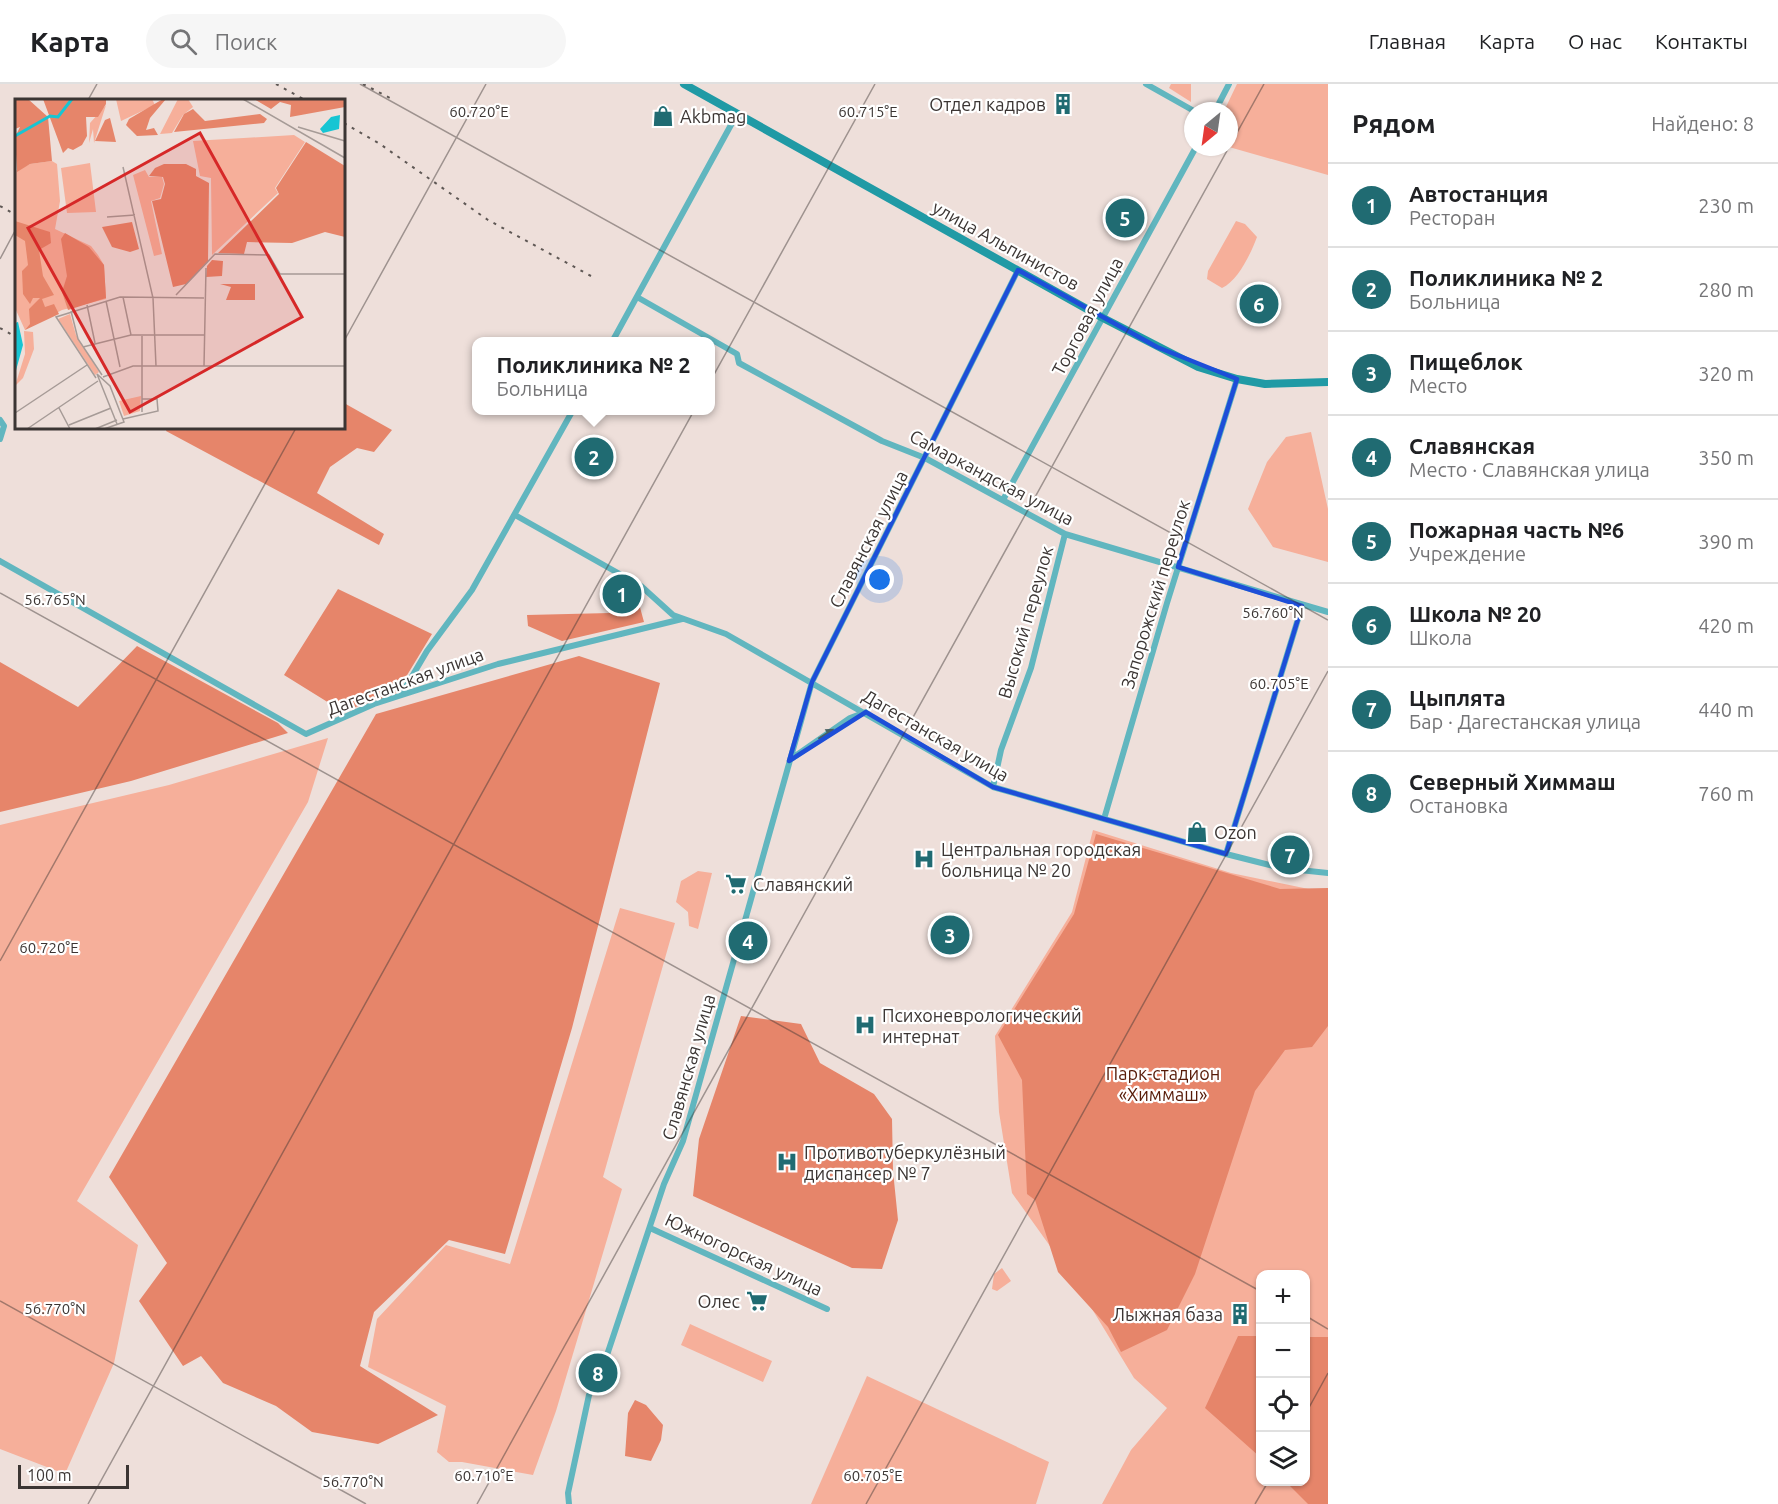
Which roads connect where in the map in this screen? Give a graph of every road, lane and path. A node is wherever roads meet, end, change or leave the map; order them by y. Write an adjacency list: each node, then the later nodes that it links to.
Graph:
1 (684, 84): 6 (main road, улица Альпинистов)
2 (1146, 84): 5 (street)
3 (1229, 84): 4 (street)
4 (1220, 102)
5 (1184, 105)
6 (737, 114): 8 (main road, улица Альпинистов); 9 (street)
7 (1191, 156): 10 (street, Торговая улица)
8 (1018, 270): 10 (main road, улица Альпинистов); 19 (street, Славянская улица)
9 (637, 297): 11 (street); 12 (street, Самаркандская улица)
10 (1102, 318): 14 (main road, улица Альпинистов); 20 (street, Торговая улица)
11 (615, 337)
12 (707, 337)
13 (715, 341): 19 (street, Самаркандская улица)
14 (1237, 379): 15 (main road, улица Альпинистов); 24 (street, Запорожский переулок)
15 (1328, 382)
16 (571, 415): 21 (street)
17 (0, 420): 18 (street)
18 (0, 439)
19 (925, 458): 20 (street, Самаркандская улица); 28 (street, Славянская улица)
20 (1003, 500): 22 (street, Самаркандская улица)
21 (515, 515): 27 (street, Дагестанская улица); 29 (street)
22 (1065, 534): 24 (street, Самаркандская улица); 32 (street, Высокий переулок)
23 (0, 561): 29 (street, Дагестанская улица)
24 (1178, 567): 25 (street, Самаркандская улица); 33 (street, Запорожский переулок)
25 (1302, 606): 26 (street, Самаркандская улица); 34 (street)
26 (1328, 612)
27 (682, 619): 28 (street, Дагестанская улица); 29 (street, Дагестанская улица)
28 (812, 682): 30 (street, Дагестанская улица); 31 (street, Славянская улица)
29 (401, 696)
30 (866, 712): 31 (street, one-way to 30); 32 (street, Дагестанская улица)
31 (789, 761): 36 (street, Славянская улица)
32 (993, 787): 33 (street, Дагестанская улица)
33 (1104, 819): 34 (street, Дагестанская улица)
34 (1226, 855): 35 (street, Дагестанская улица)
35 (1328, 873)
36 (650, 1228): 37 (street, Южногорская улица); 38 (street, Славянская улица)
37 (827, 1309)
38 (569, 1504)

